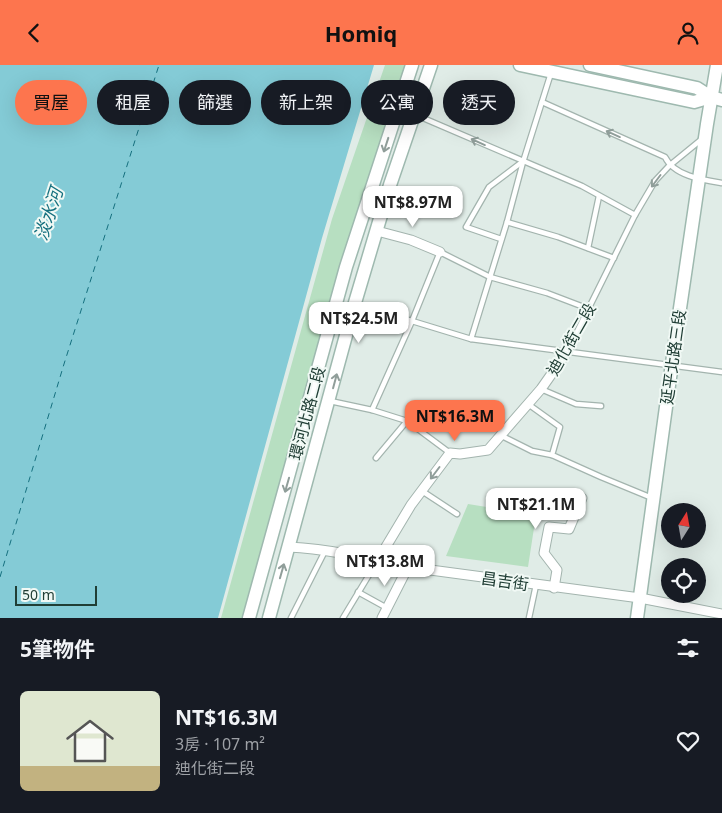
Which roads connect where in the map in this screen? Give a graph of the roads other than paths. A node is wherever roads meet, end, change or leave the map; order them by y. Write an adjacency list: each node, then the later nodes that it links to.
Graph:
1 (412, 65): 57 (main road, 環河北路二段, one-way to 57)
2 (431, 65): 7 (main road, 環河北路二段)
3 (520, 65): 6 (main road)
4 (590, 65): 8 (main road)
5 (717, 65): 8 (main road, 延平北路三段)
6 (552, 72): 8 (main road); 9 (lane)
7 (426, 80)
8 (717, 99): 12 (main road, 延平北路三段)
9 (542, 102): 13 (lane); 14 (lane, one-way to 9)
10 (433, 122): 13 (lane, one-way to 10)
11 (410, 125): 20 (main road, 環河北路二段)
12 (705, 136): 14 (lane, 迪化街二段); 15 (main road, 延平北路三段)
13 (523, 161): 17 (lane); 19 (lane); 21 (lane)
14 (669, 166): 15 (lane); 18 (lane, 迪化街二段, one-way to 18)
15 (699, 179): 16 (lane); 31 (main road, 延平北路三段)
16 (722, 183)
17 (599, 196): 18 (lane); 22 (lane)
18 (635, 215): 24 (lane, 迪化街二段)
19 (507, 222): 21 (lane); 22 (lane)
20 (377, 231): 23 (street); 26 (main road, 環河北路二段)
21 (501, 239): 25 (lane)
22 (588, 248): 24 (lane)
23 (440, 252): 25 (lane); 28 (lane)
24 (614, 258): 27 (lane, 迪化街二段)
25 (490, 277): 27 (lane); 29 (lane)
26 (354, 306): 28 (lane); 34 (main road, 環河北路二段, one-way to 26)
27 (589, 309): 30 (lane, 迪化街二段)
28 (412, 321): 29 (lane); 37 (lane)
29 (471, 339): 30 (lane)
30 (567, 352): 31 (lane); 33 (street, 迪化街二段)
31 (672, 365): 32 (lane); 45 (main road, 延平北路三段)
32 (722, 372)
33 (542, 389): 35 (street, 迪化街二段); 36 (lane)
34 (330, 401): 37 (lane); 47 (main road, 環河北路二段)
35 (528, 404): 39 (street, 迪化街二段); 41 (lane)
36 (601, 406)
37 (372, 410): 38 (lane)
38 (407, 421): 40 (lane); 42 (lane)
39 (500, 435): 40 (street, 迪化街二段); 41 (lane)
40 (450, 453): 43 (street, one-way to 43)
41 (552, 455): 45 (lane)
42 (376, 458)
43 (422, 491): 46 (lane); 49 (street)
44 (582, 497): 52 (street)
45 (654, 498): 54 (main road, 延平北路三段)
46 (457, 514)
47 (289, 547): 48 (street, 昌吉街); 58 (main road, 環河北路二段, one-way to 47)
48 (325, 551): 49 (street, 昌吉街); 59 (lane)
49 (378, 560): 50 (street, 昌吉街); 53 (lane)
50 (408, 567): 51 (street, 昌吉街); 55 (street)
51 (536, 585): 52 (street, 昌吉街); 62 (lane)
52 (554, 588): 54 (street, 昌吉街)
53 (358, 592): 55 (lane); 60 (lane)
54 (640, 598): 56 (street, 昌吉街); 63 (main road, 延平北路三段)
55 (387, 608): 61 (street)
56 (722, 614)
57 (249, 618)
58 (269, 618)
59 (291, 618)
60 (343, 618)
61 (382, 618)
62 (529, 618)
63 (638, 618)

